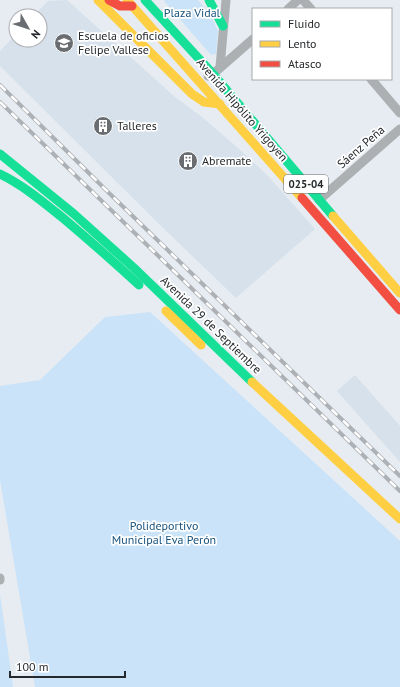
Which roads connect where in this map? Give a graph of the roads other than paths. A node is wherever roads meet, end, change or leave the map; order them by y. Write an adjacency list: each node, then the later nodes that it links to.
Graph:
1 (98, 0): 8 (street)
2 (145, 0): 14 (street, Avenida Hipólito Yrigoyen / 025-04)
3 (209, 0): 11 (street)
4 (226, 0): 11 (street)
5 (298, 0): 9 (street)
6 (303, 0): 10 (street)
7 (133, 2): 8 (street); 15 (street, Avenida Hipólito Yrigoyen / 025-04)
8 (111, 5): 17 (street)
9 (289, 8)
10 (310, 8)
11 (223, 26): 13 (street)
12 (252, 40): 13 (street)
13 (220, 68): 14 (street)
14 (213, 74): 15 (street); 23 (street, Avenida Hipólito Yrigoyen / 025-04)
15 (199, 80): 17 (street); 18 (street, Avenida Hipólito Yrigoyen / 025-04)
16 (372, 80): 19 (street)
17 (184, 86): 18 (street)
18 (220, 104): 25 (street, Avenida Hipólito Yrigoyen / 025-04)
19 (400, 112)
20 (400, 129): 23 (street, Sáenz Peña)
21 (0, 154): 26 (street, Avenida 29 de Septiembre)
22 (0, 174): 27 (street, Avenida 29 de Septiembre)
23 (319, 200): 24 (street, Avenida Hipólito Yrigoyen / 025-04)
24 (400, 293)
25 (400, 310)
26 (400, 519)
27 (400, 528)

